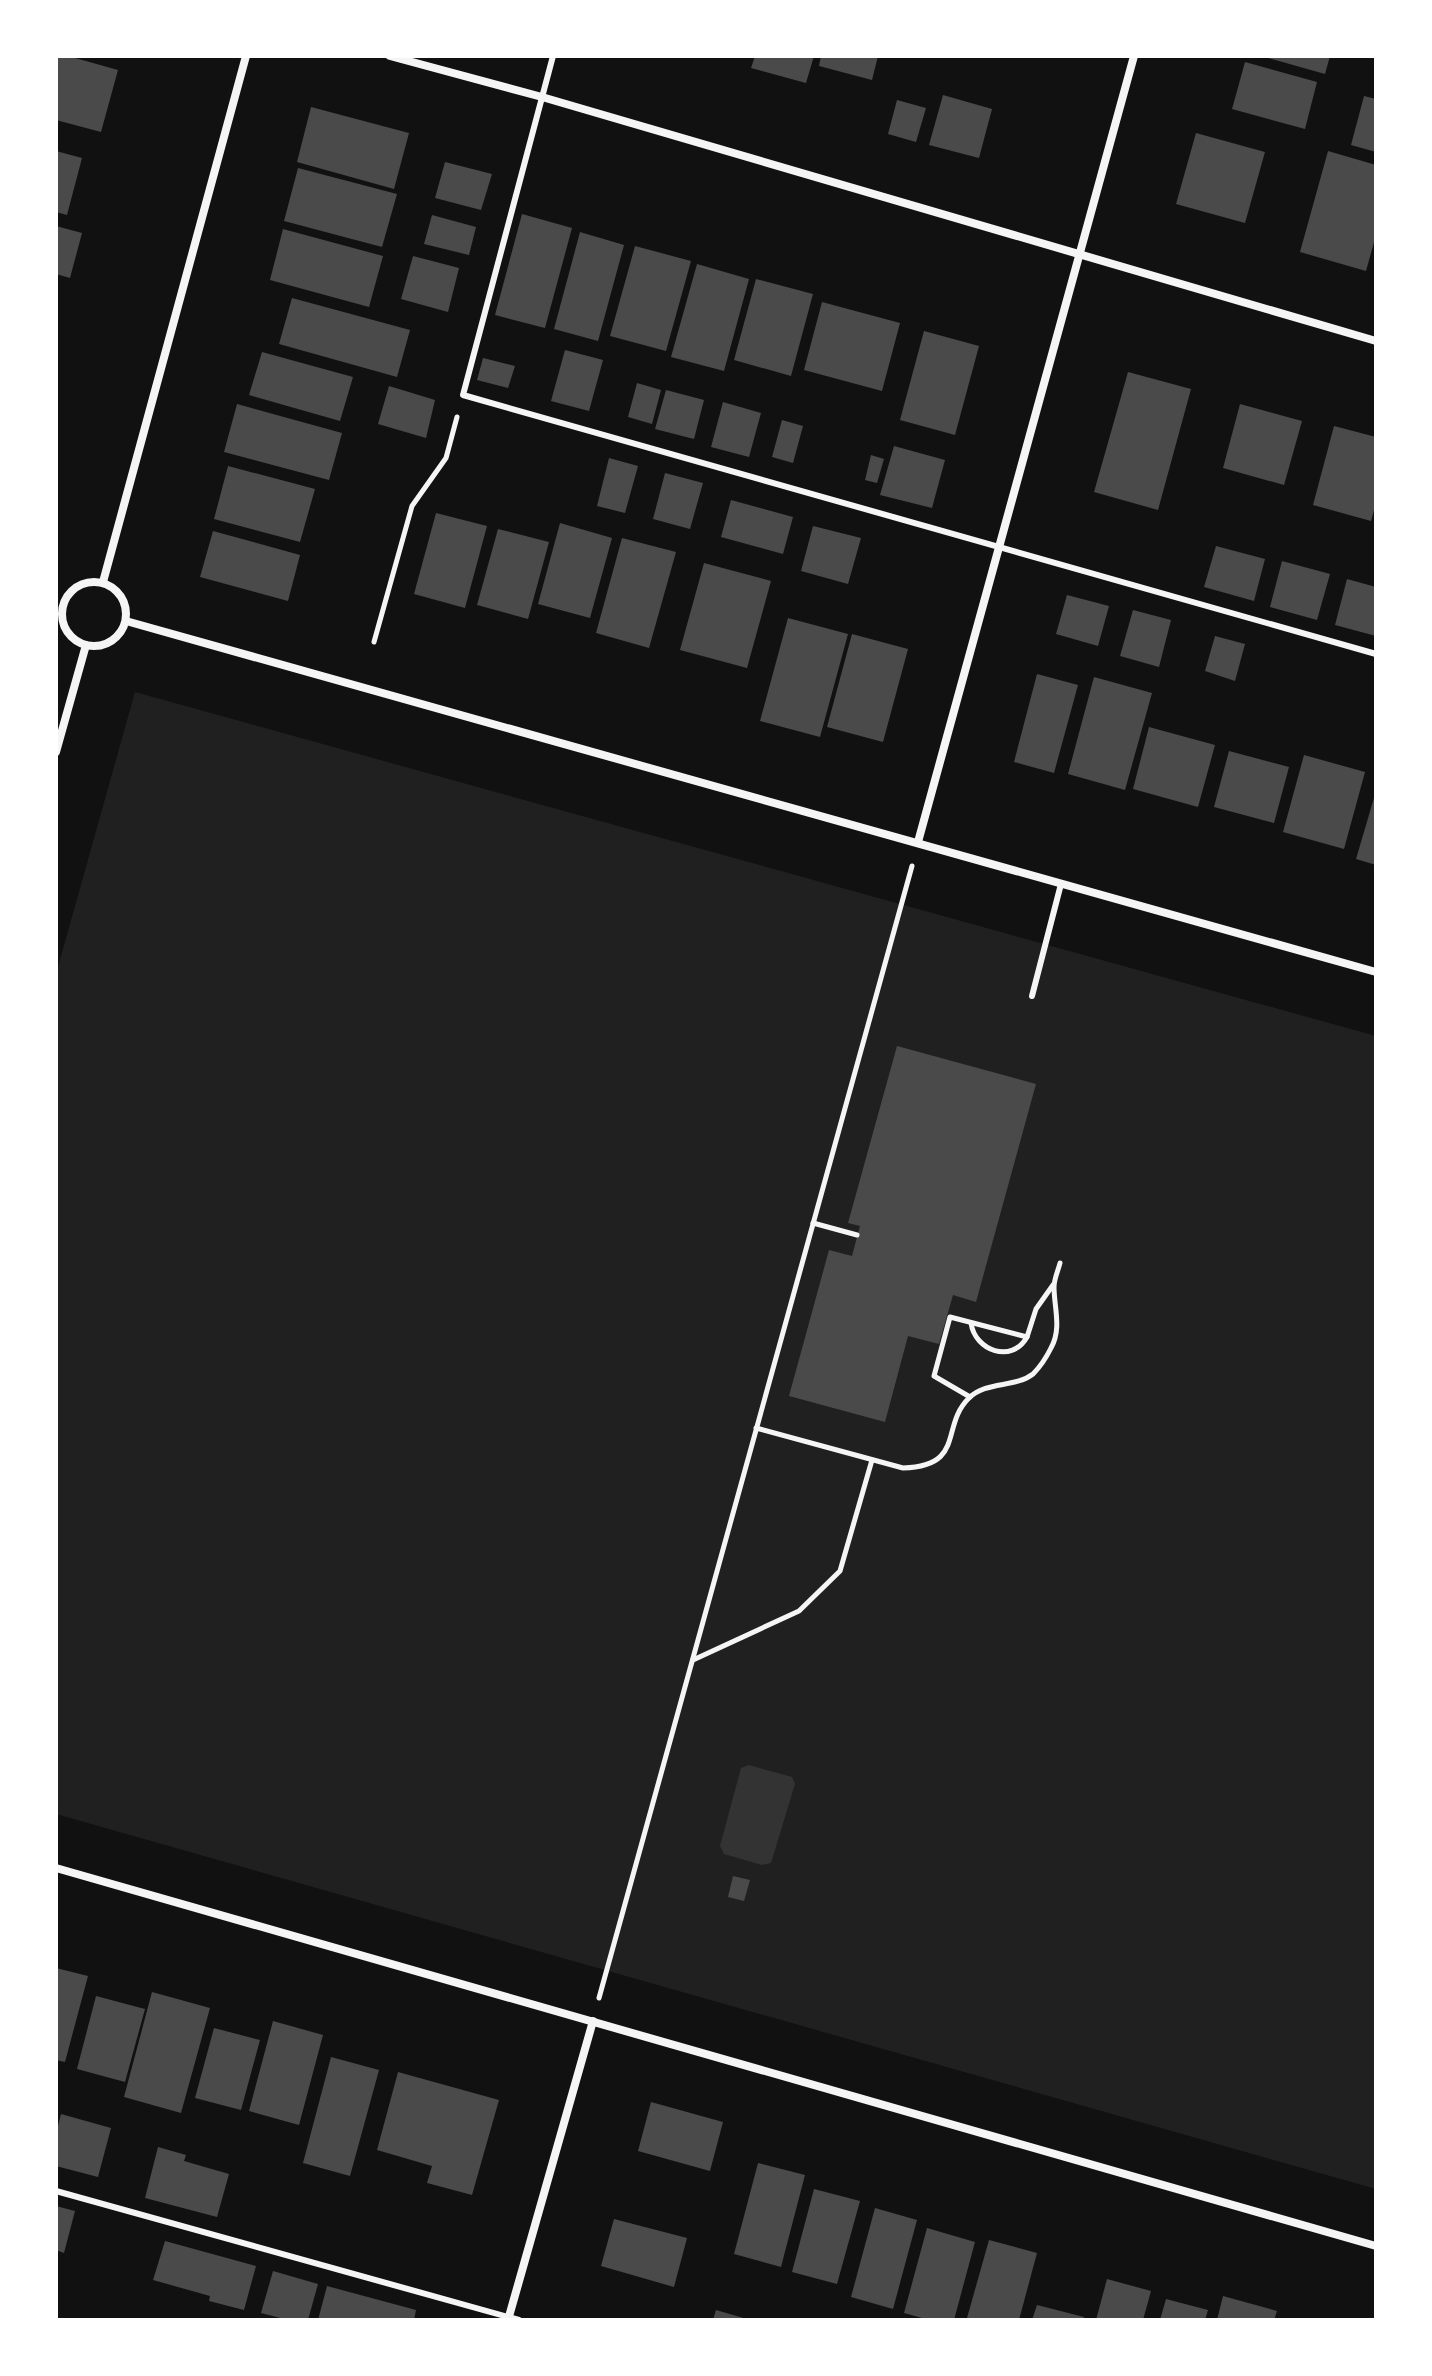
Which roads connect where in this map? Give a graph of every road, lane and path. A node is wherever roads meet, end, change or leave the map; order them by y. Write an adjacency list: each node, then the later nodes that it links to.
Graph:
1 (246, 56): 10 (street)
2 (390, 56): 5 (street)
3 (553, 56): 5 (lane)
4 (1134, 56): 6 (street)
5 (542, 97): 6 (street); 8 (lane)
6 (1079, 255): 7 (street); 9 (street)
7 (1376, 341)
8 (463, 395): 9 (lane); 13 (path)
9 (999, 548): 15 (lane); 17 (street)
10 (103, 582): 11 (street); 12 (street)
11 (60, 602): 14 (street)
12 (126, 621): 14 (street); 17 (street)
13 (374, 642)
14 (86, 645): 16 (street)
15 (1376, 654)
16 (56, 752)
17 (918, 842): 18 (street); 21 (path)
18 (1061, 884): 19 (street); 20 (lane)
19 (1376, 972)
20 (1032, 996)
21 (813, 1223): 22 (path); 28 (path)
22 (857, 1235)
23 (1060, 1263): 24 (path)
24 (1054, 1285): 26 (path); 27 (path)
25 (971, 1322): 26 (path); 26 (path); 27 (path)
26 (1027, 1337)
27 (970, 1397): 29 (path)
28 (756, 1428): 29 (path); 30 (path)
29 (872, 1460): 30 (path)
30 (692, 1660): 32 (path)
31 (56, 1868): 32 (street)
32 (593, 2021): 34 (street); 35 (street)
33 (56, 2191): 35 (lane)
34 (1376, 2246)
35 (512, 2319)

